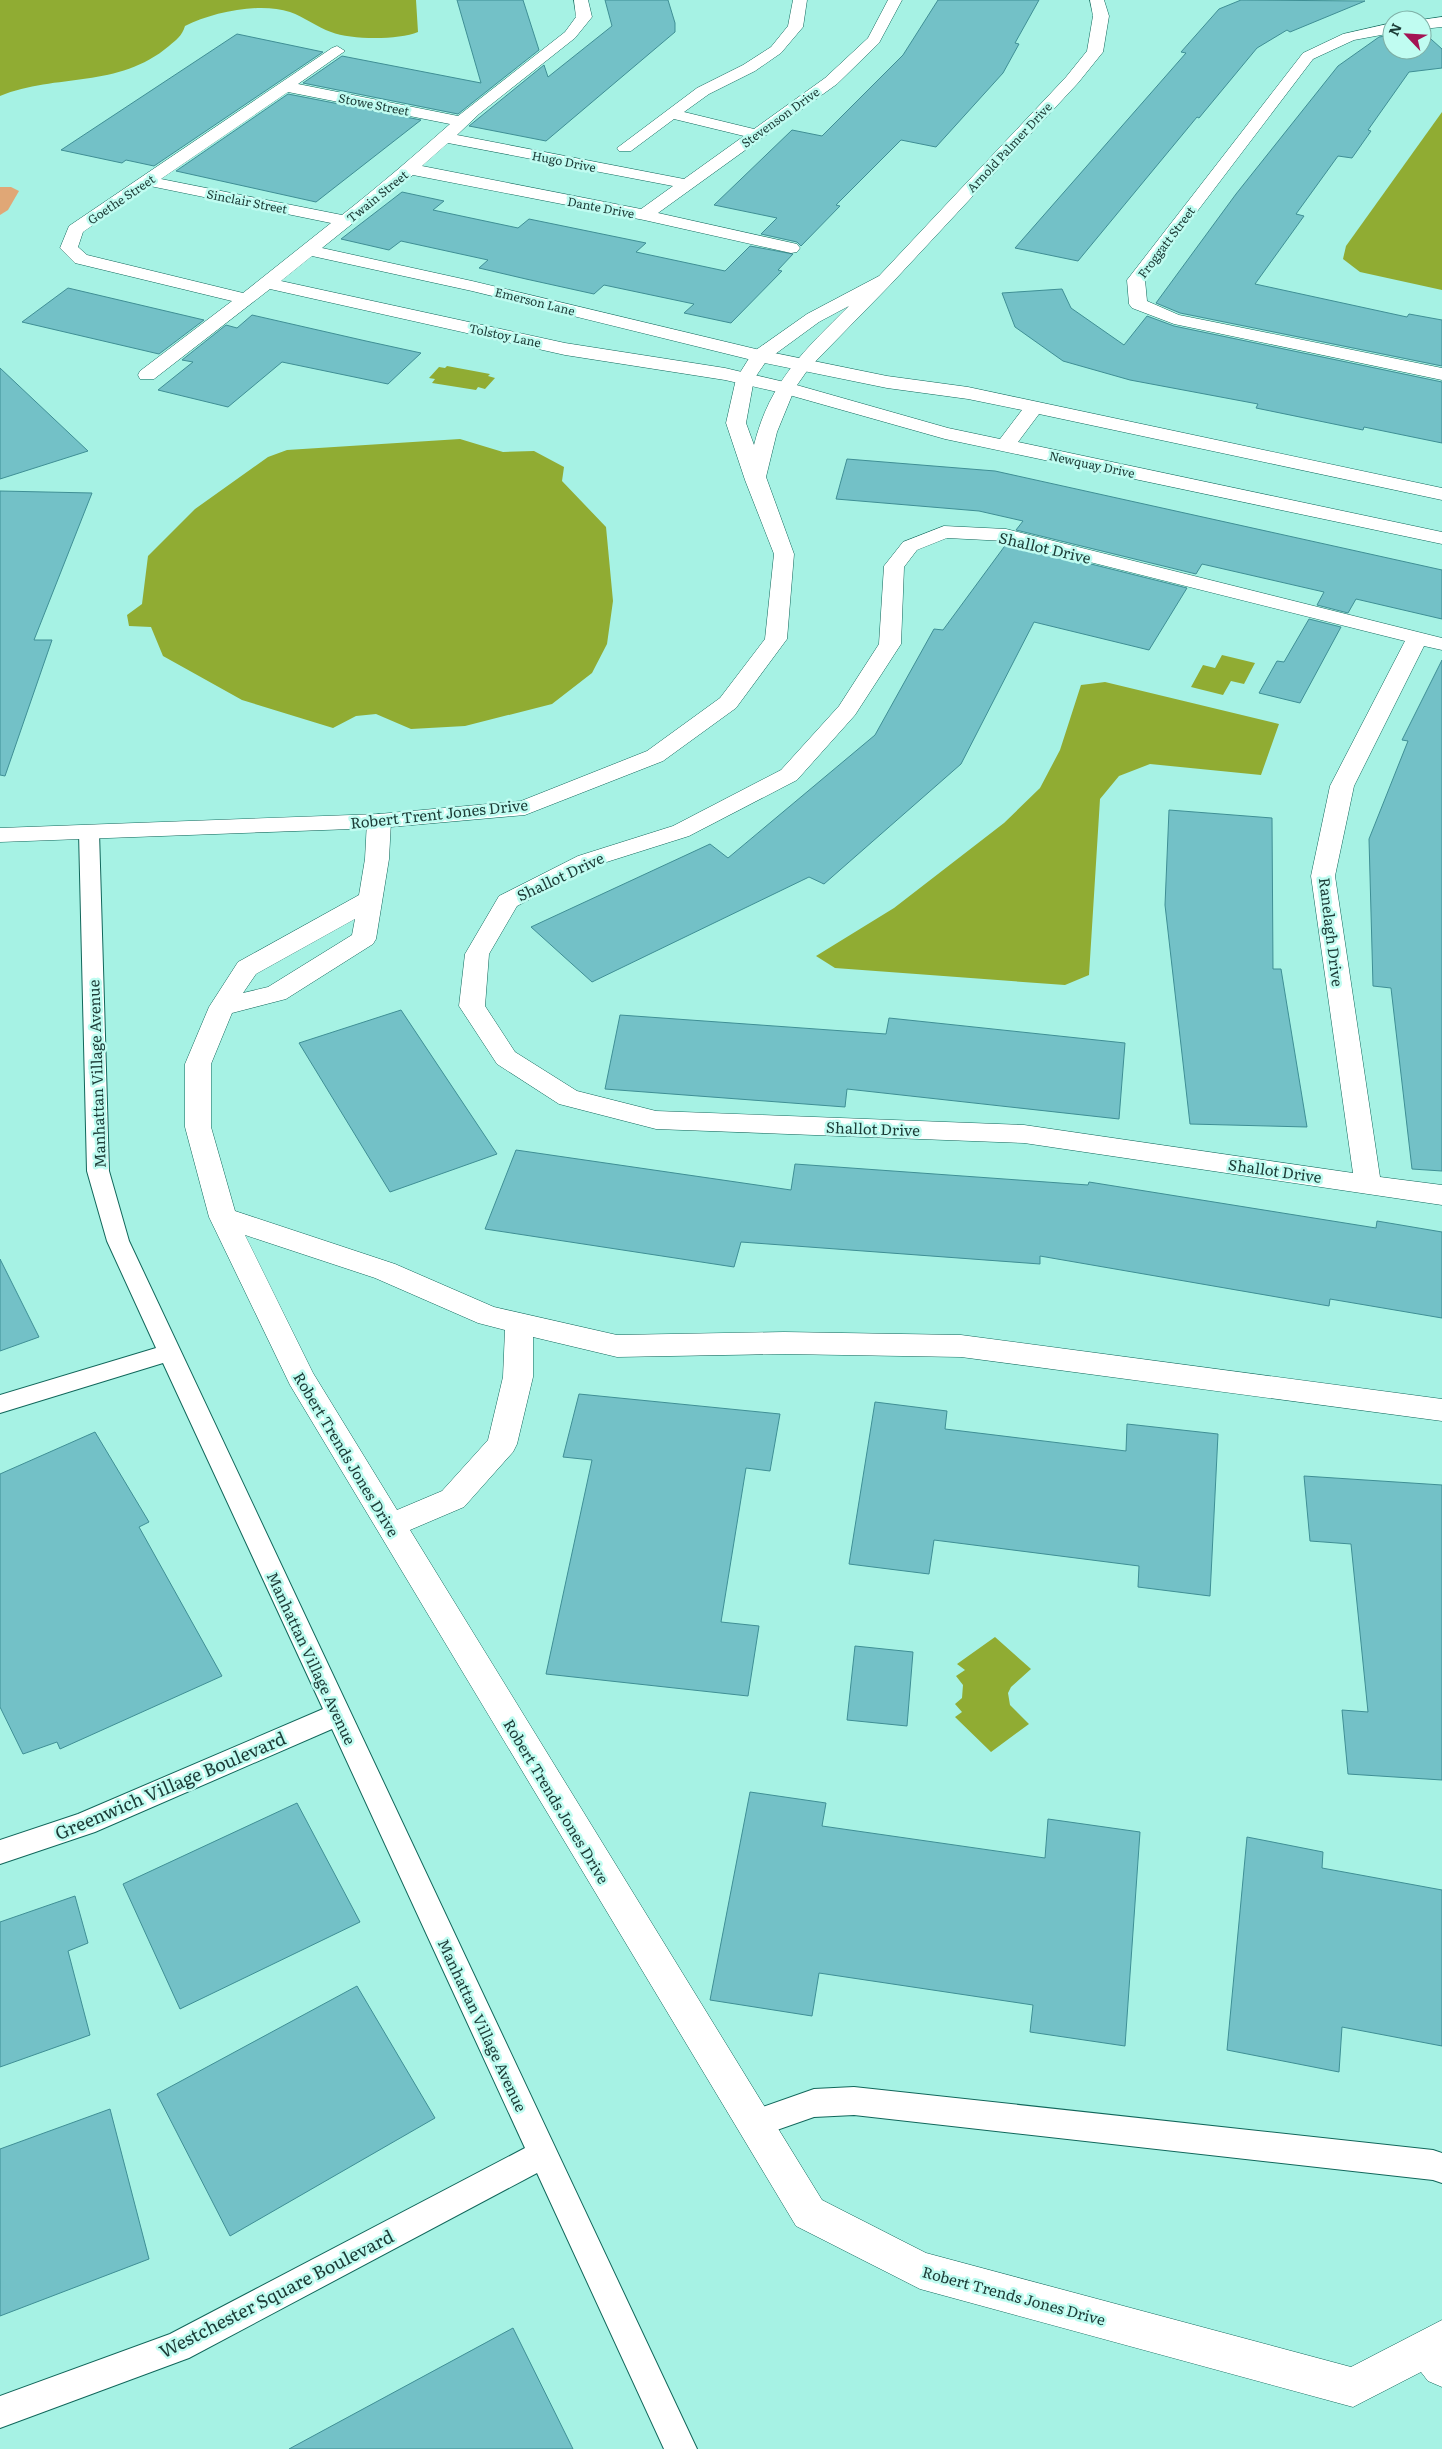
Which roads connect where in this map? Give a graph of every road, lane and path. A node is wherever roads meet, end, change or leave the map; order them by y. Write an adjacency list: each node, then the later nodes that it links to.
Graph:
1 (581, 0): 10 (street, Twain Street)
2 (818, 0): 5 (street)
3 (895, 0): 11 (street, Stevenson Drive)
4 (1097, 0): 21 (street, Arnold Palmer Drive)
5 (800, 1): 9 (street)
6 (1382, 29): 30 (street, Froggatt Street)
7 (337, 51): 8 (street, Goethe Street)
8 (287, 86): 10 (street, Stowe Street); 15 (street, Goethe Street)
9 (672, 114): 11 (street); 13 (street)
10 (460, 121): 12 (street, Twain Street)
11 (756, 134): 16 (street, Stevenson Drive)
12 (442, 137): 14 (street, Twain Street); 16 (street, Hugo Drive)
13 (625, 148)
14 (410, 169): 17 (street, Dante Drive); 18 (street, Twain Street)
15 (148, 181): 18 (street, Sinclair Street); 24 (street, Goethe Street)
16 (686, 184): 17 (street, Stevenson Drive)
17 (644, 215): 19 (street, Dante Drive)
18 (346, 221): 20 (street, Twain Street)
19 (790, 248)
20 (309, 250): 22 (street, Twain Street); 23 (street, Emerson Lane)
21 (885, 280): 28 (street, Arnold Palmer Drive); 29 (street, Arnold Palmer Drive)
22 (267, 283): 24 (street, Twain Street); 26 (street, Tolstoy Lane)
23 (515, 296): 25 (street, Emerson Lane); 26 (street)
24 (247, 299): 31 (street, Twain Street)
25 (579, 312): 27 (street); 28 (street, Emerson Lane)
26 (478, 329): 27 (street, Tolstoy Lane)
27 (544, 344): 32 (street, Tolstoy Lane)
28 (760, 356): 29 (street); 32 (street, Robert Trent Jones Drive)
29 (802, 364): 33 (street, Arnold Palmer Drive); 34 (street)
30 (1442, 374)
31 (146, 375)
32 (745, 379): 33 (street, Newquay Drive); 36 (street, Robert Trent Jones Drive)
33 (786, 388): 35 (street, Newquay Drive); 36 (street)
34 (1034, 407): 35 (street); 37 (street)
35 (1005, 446): 38 (street, Newquay Drive)
36 (756, 480): 41 (street, Robert Trent Jones Drive)
37 (1442, 494)
38 (1442, 538)
39 (1417, 638): 40 (street, Shallot Drive); 48 (street, Ranelagh Drive); 48 (street, Shallot Drive)
40 (1442, 644)
41 (379, 821): 42 (street, Robert Trent Jones Drive); 44 (street)
42 (89, 832): 43 (street, Robert Trent Jones Drive); 52 (lane, Manhattan Village Avenue)
43 (0, 834)
44 (370, 899): 45 (street, Robert Trends Jones Drive); 46 (street)
45 (279, 951): 46 (street); 47 (street, Robert Trends Jones Drive)
46 (310, 974): 47 (street)
47 (222, 1007): 50 (street, Robert Trends Jones Drive)
48 (1368, 1184): 49 (street, Shallot Drive)
49 (1442, 1195)
50 (223, 1218): 51 (street); 55 (street, Robert Trends Jones Drive)
51 (519, 1324): 54 (street); 55 (street)
52 (170, 1352): 53 (lane); 56 (lane, Manhattan Village Avenue)
53 (0, 1404)
54 (1442, 1410)
55 (389, 1526): 58 (street, Robert Trends Jones Drive)
56 (338, 1714): 57 (lane, Greenwich Village Boulevard); 59 (lane, Manhattan Village Avenue)
57 (0, 1852)
58 (754, 2124): 60 (lane); 61 (street, Robert Trends Jones Drive)
59 (543, 2154): 62 (lane, Westchester Square Boulevard); 63 (lane, Manhattan Village Avenue)
60 (1442, 2168)
61 (1437, 2351)
62 (0, 2412)
63 (681, 2449)

